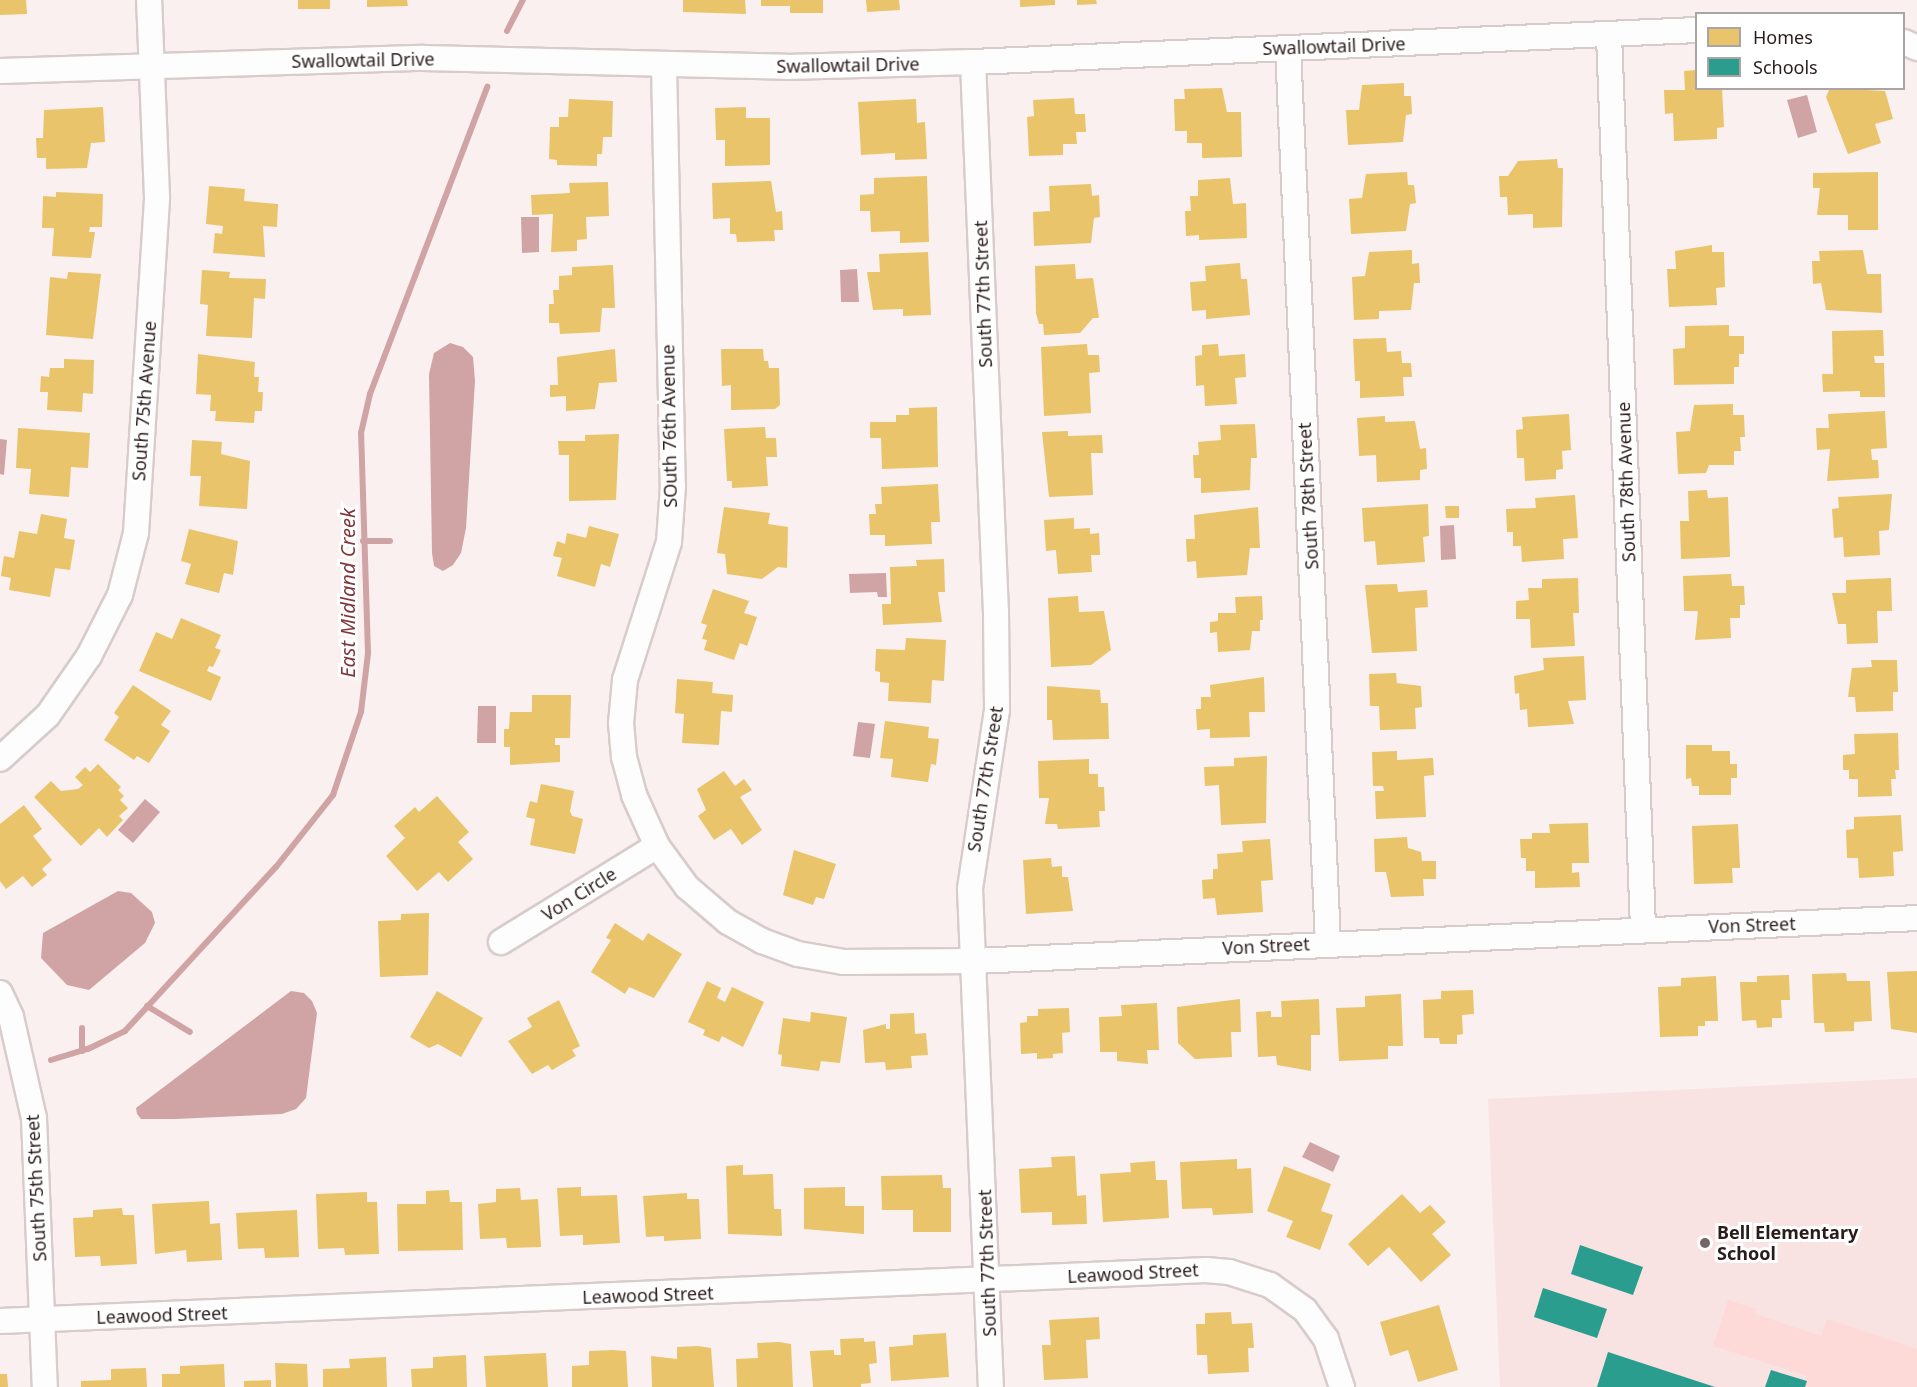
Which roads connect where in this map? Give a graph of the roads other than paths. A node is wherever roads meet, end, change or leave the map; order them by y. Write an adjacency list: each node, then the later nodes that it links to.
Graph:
1 (149, 0): 6 (street, South 75th Avenue)
2 (1695, 30): 3 (street, Swallowtail Drive)
3 (1609, 35): 4 (street, Swallowtail Drive); 12 (street, South 78th Avenue)
4 (1288, 48): 5 (street, Swallowtail Drive); 14 (street, South 78th Street)
5 (973, 62): 7 (street, Swallowtail Drive); 15 (street, South 77th Street)
6 (150, 65): 7 (street, Swallowtail Drive); 8 (street, Swallowtail Drive); 9 (street, South 75th Avenue)
7 (664, 65): 10 (street, SOuth 76th Avenue)
8 (0, 71)
9 (0, 759)
10 (657, 846): 13 (street, Von Circle); 15 (street, Von Street)
11 (1917, 918): 12 (street, Von Street)
12 (1643, 929): 14 (street, Von Street)
13 (501, 942)
14 (1328, 943): 15 (street, Von Street)
15 (975, 961): 17 (street, South 77th Street)
16 (0, 993): 18 (street, South 75th Street)
17 (988, 1280): 18 (street, Leawood Street); 21 (street, South 77th Street); 22 (street, Leawood Street)
18 (42, 1320): 19 (street, Leawood Street); 20 (street, South 75th Street)
19 (0, 1321)
20 (45, 1387)
21 (991, 1387)
22 (1342, 1387)

